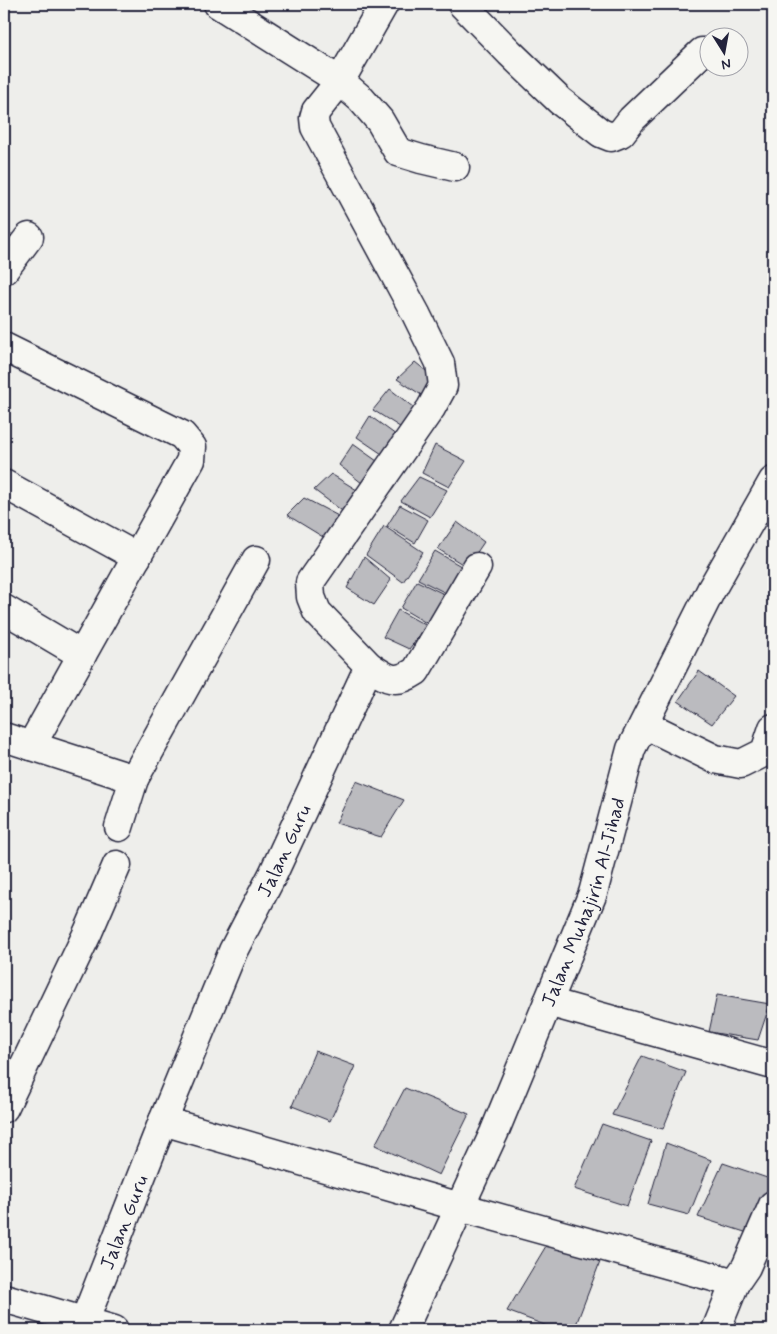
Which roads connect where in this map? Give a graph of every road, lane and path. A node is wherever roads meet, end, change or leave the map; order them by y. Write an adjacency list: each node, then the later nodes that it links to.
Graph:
1 (218, 4): 5 (street)
2 (384, 4): 5 (street)
3 (462, 4): 4 (street)
4 (700, 54)
5 (340, 81): 6 (street); 17 (street)
6 (455, 167)
7 (29, 237): 8 (street)
8 (4, 270)
9 (4, 347): 12 (street)
10 (773, 481): 18 (street, Jalan Muhajirin Al-Jihad)
11 (4, 484): 12 (street)
12 (137, 557): 16 (street)
13 (256, 560): 22 (street)
14 (478, 567): 17 (street)
15 (4, 609): 16 (street)
16 (82, 655): 21 (street)
17 (369, 666): 28 (street, Jalan Guru)
18 (644, 724): 19 (street); 25 (street, Jalan Muhajirin Al-Jihad)
19 (773, 728)
20 (4, 737): 21 (street)
21 (31, 746): 22 (street)
22 (134, 779): 23 (street)
23 (119, 827)
24 (117, 865): 27 (street)
25 (548, 1002): 26 (street); 30 (street, Jalan Muhajirin Al-Jihad)
26 (773, 1065)
27 (4, 1108)
28 (163, 1121): 30 (street); 33 (street, Jalan Guru)
29 (773, 1206): 31 (street)
30 (460, 1207): 31 (street); 35 (street, Jalan Muhajirin Al-Jihad)
31 (735, 1283): 36 (street)
32 (4, 1298): 33 (street)
33 (83, 1326): 34 (street)
34 (114, 1330)
35 (403, 1330)
36 (716, 1330)

